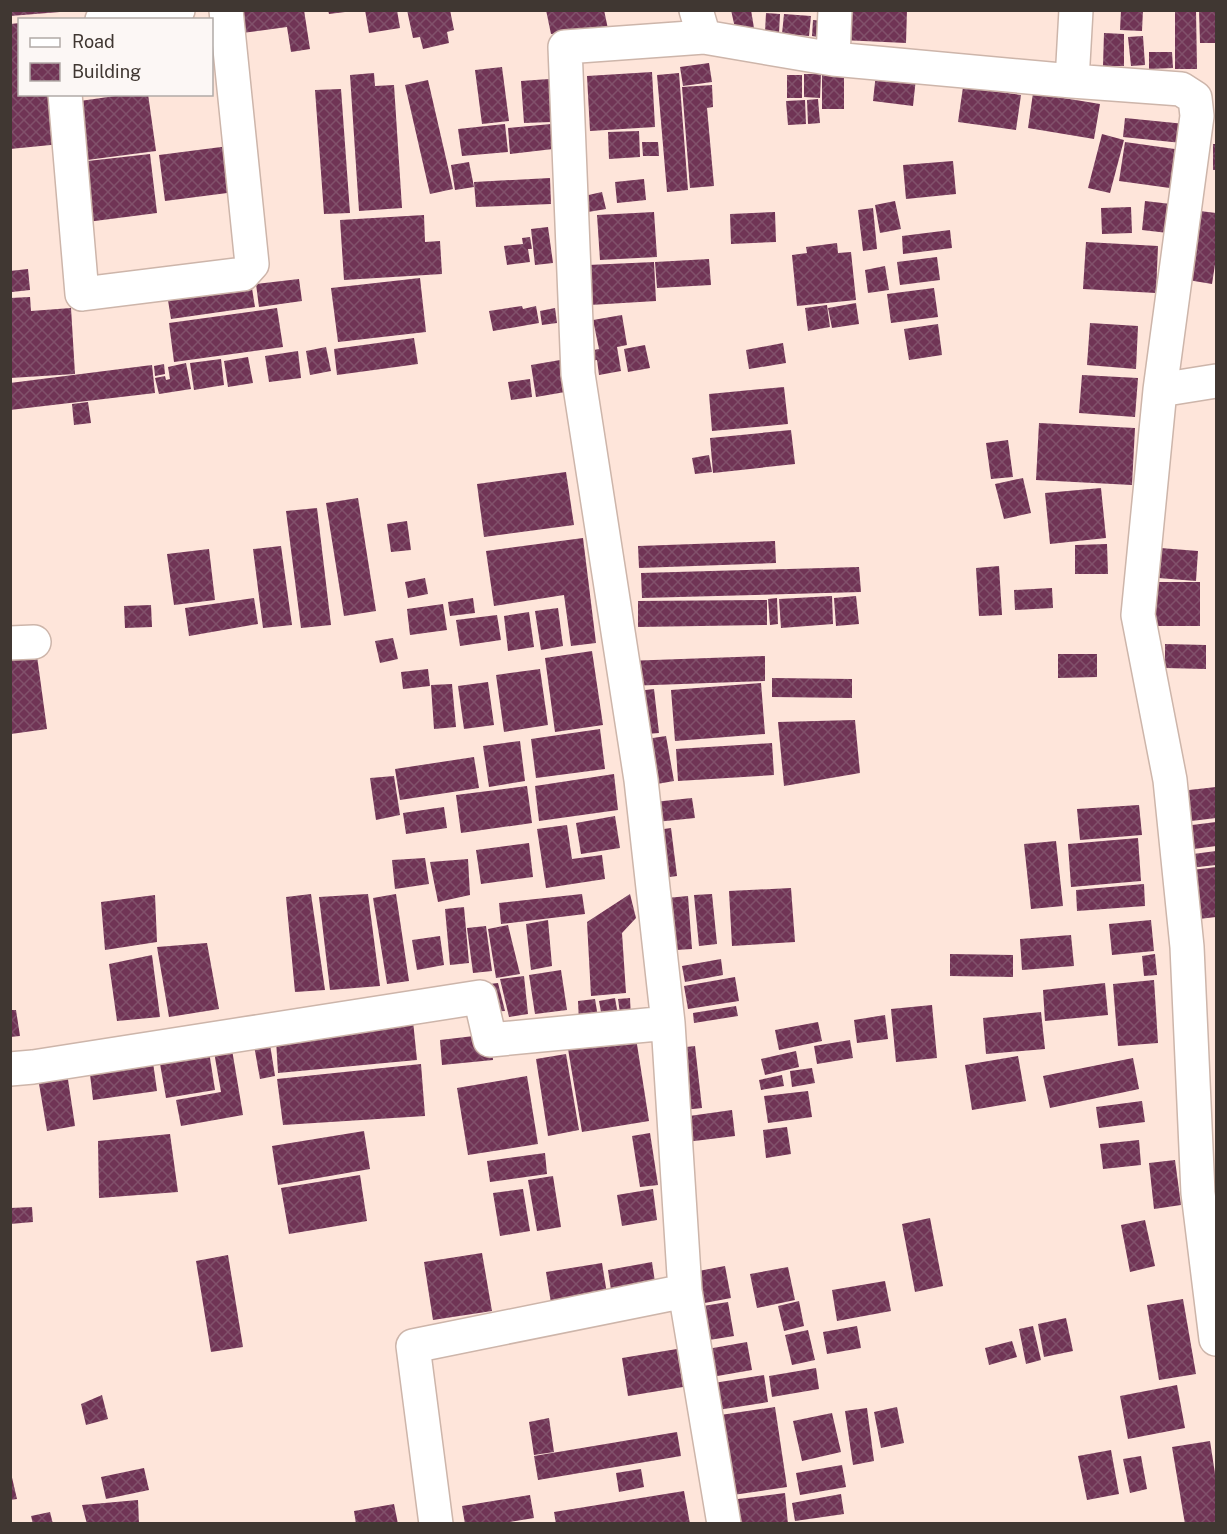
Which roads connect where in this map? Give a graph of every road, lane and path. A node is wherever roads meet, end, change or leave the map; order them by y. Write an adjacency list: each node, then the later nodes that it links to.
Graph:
1 (178, 10): 5 (street)
2 (226, 10): 9 (street)
3 (835, 10): 7 (street)
4 (1076, 10): 8 (street)
5 (117, 18)
6 (700, 24): 7 (street); 12 (street)
7 (833, 59): 8 (street)
8 (1072, 81): 11 (street)
9 (65, 96)
10 (1216, 381): 11 (street)
11 (1160, 390): 15 (street)
12 (669, 1023): 13 (street); 14 (street)
13 (10, 1069)
14 (685, 1291): 16 (street); 17 (street)
15 (1216, 1339)
16 (436, 1524)
17 (724, 1524)

